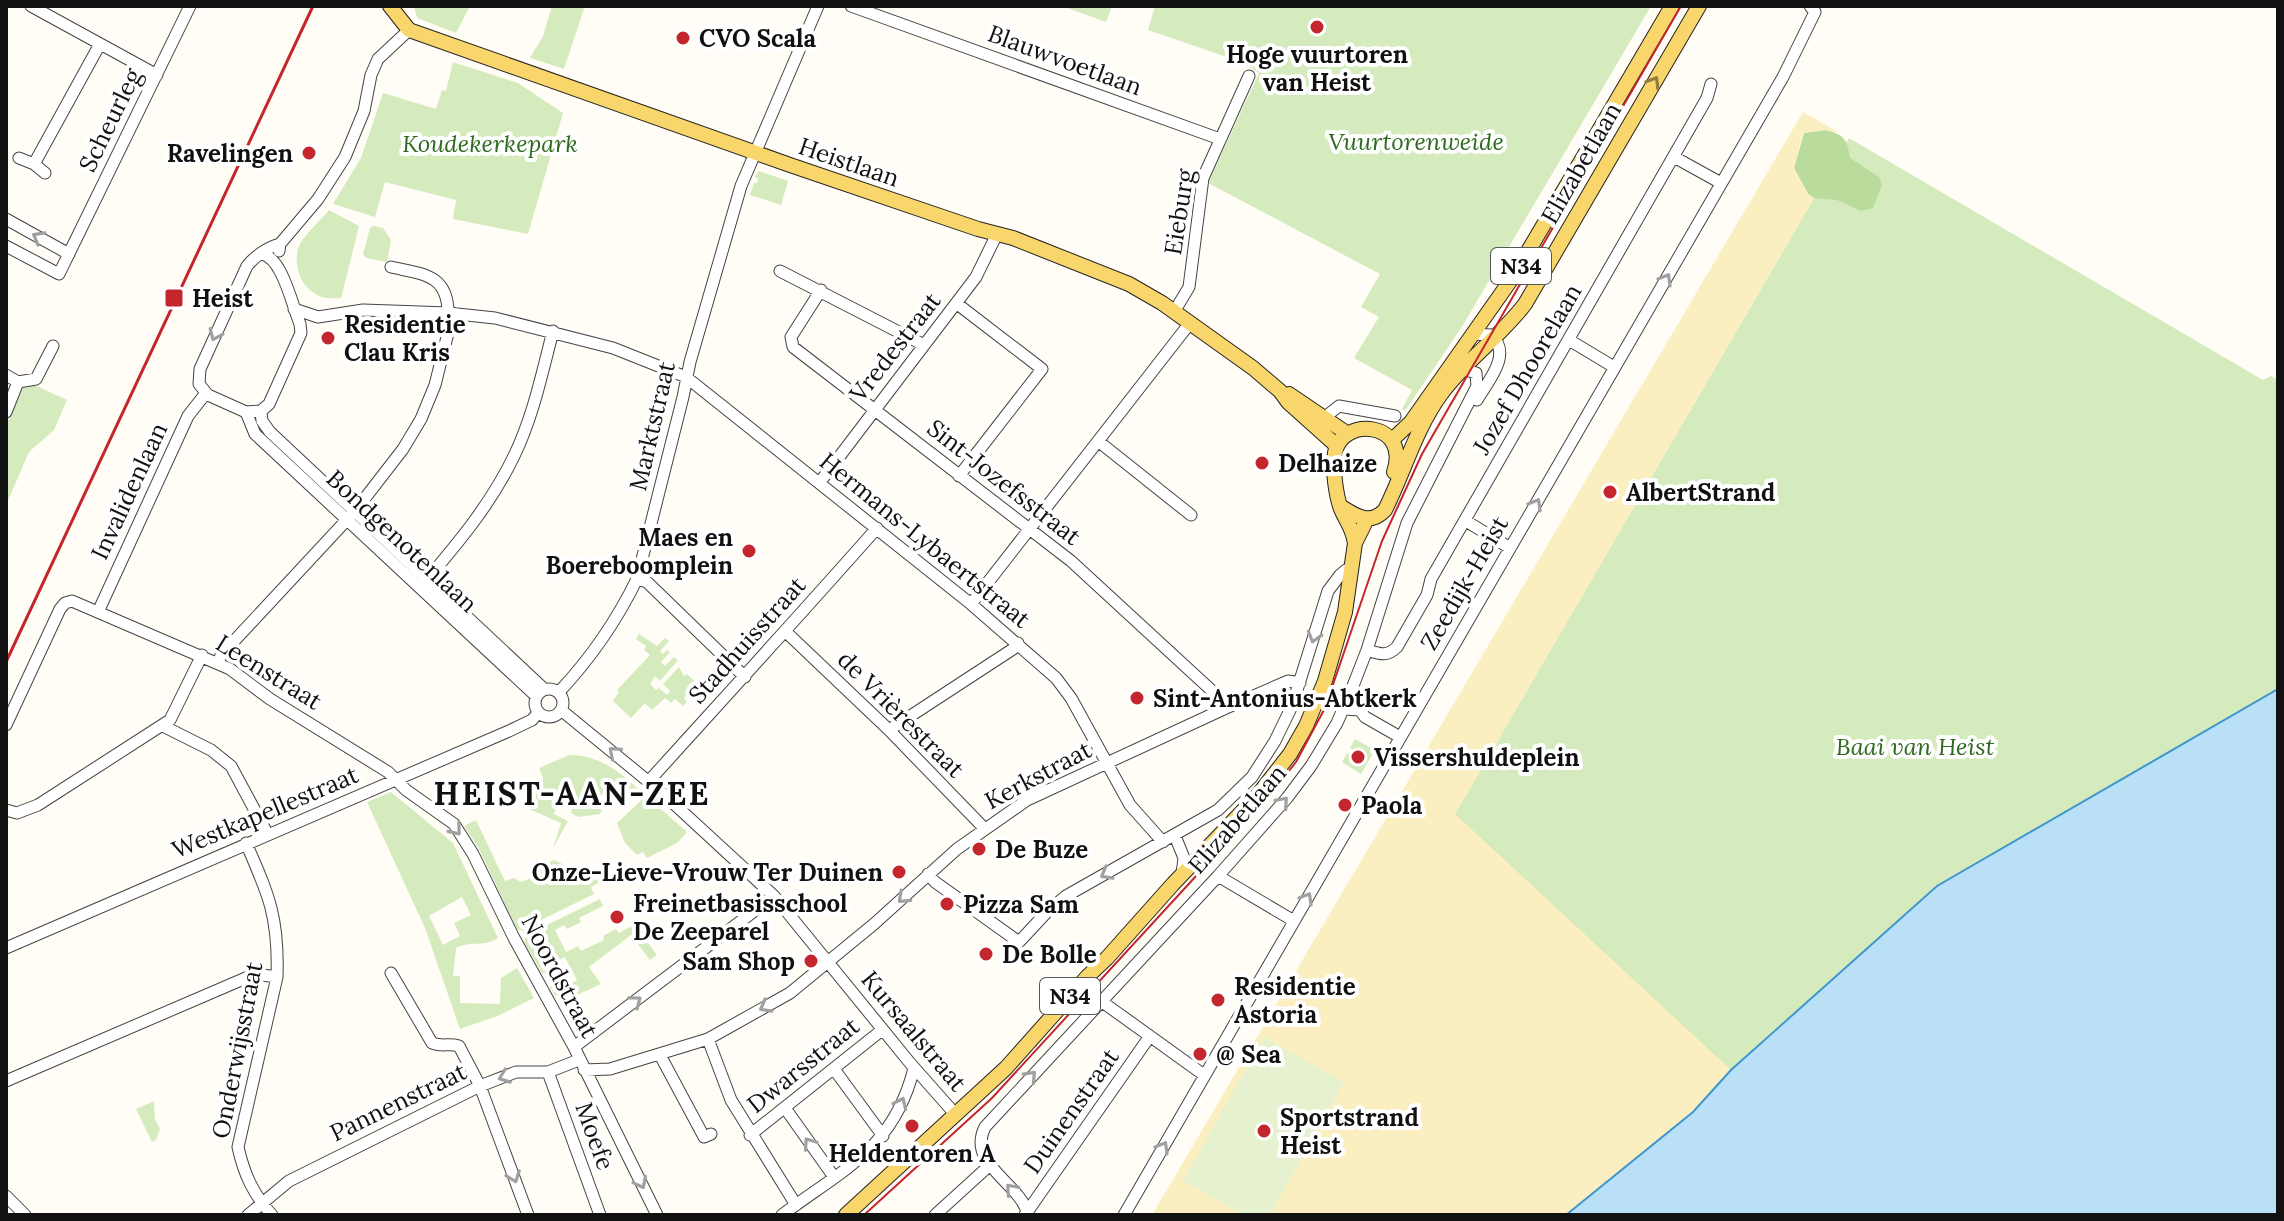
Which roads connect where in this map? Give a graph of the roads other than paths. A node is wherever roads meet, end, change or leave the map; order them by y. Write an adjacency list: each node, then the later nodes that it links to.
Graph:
1 (31, 6): 10 (street)
2 (190, 6): 11 (street, Scheurleg)
3 (390, 6): 9 (main road)
4 (818, 6): 15 (street, Marktstraat)
5 (851, 6): 14 (street, Blauwvoetlaan)
6 (1672, 6): 39 (main road, Elizabetlaan / N34)
7 (1699, 6): 40 (main road, Elizabetlaan / N34, one-way to 7)
8 (1812, 9): 20 (street, Zeedijk-Heist)
9 (409, 30): 15 (main road, Heistlaan); 23 (street)
10 (100, 44): 11 (street); 18 (street)
11 (157, 75): 25 (street, Scheurleg)
12 (1249, 76): 14 (street, Eieburg)
13 (1711, 84): 16 (street, Jozef Dhoorelaan)
14 (1220, 139): 33 (street, Eieburg)
15 (754, 152): 22 (main road, Heistlaan); 47 (street, Marktstraat)
16 (1674, 157): 20 (street); 41 (street, Jozef Dhoorelaan)
17 (19, 158): 18 (street)
18 (34, 164): 19 (street)
19 (45, 173)
20 (1721, 183): 44 (street, Zeedijk-Heist, one-way to 20)
21 (6, 219): 25 (street, one-way to 21)
22 (997, 234): 31 (street, Vredestraat); 33 (main road, Heistlaan)
23 (280, 244): 26 (street); 27 (street)
24 (6, 246): 25 (street, Scheurleg)
25 (69, 254)
26 (261, 254): 27 (street); 50 (street, one-way to 50)
27 (277, 263): 32 (street)
28 (391, 267): 34 (street)
29 (780, 271): 30 (street)
30 (821, 290): 42 (street); 51 (street, Sint-Jozefsstraat)
31 (956, 303): 42 (street, Vredestraat); 62 (street)
32 (294, 309): 35 (street); 38 (street)
33 (1174, 312): 36 (main road, Heistlaan)
34 (450, 313): 35 (street, Hermans-Lybaertstraat); 37 (street, Hermans-Lybaertstraat); 66 (street)
35 (318, 317): 38 (street)
36 (1190, 323): 49 (main road, Heistlaan); 59 (street)
37 (553, 331): 47 (street, Hermans-Lybaertstraat); 76 (street)
38 (301, 333): 52 (street)
39 (1473, 334): 40 (street); 58 (main road, Elizabetlaan / N34)
40 (1496, 339): 45 (main road, Elizabetlaan / N34); 61 (street, Elizabetlaan)
41 (1569, 340): 44 (street); 69 (street, Jozef Dhoorelaan)
42 (924, 345): 51 (street, Vredestraat)
43 (53, 346): 48 (street)
44 (1614, 367): 73 (street, Zeedijk-Heist, one-way to 44)
45 (1463, 369): 61 (street, Elizabetlaan); 64 (main road, Elizabetlaan / N34)
46 (6, 375): 48 (street)
47 (686, 377): 63 (street, Hermans-Lybaertstraat); 75 (street, Marktstraat)
48 (18, 382): 53 (street)
49 (1280, 391): 56 (main road, Heistlaan); 60 (main road, Heistlaan)
50 (206, 393): 54 (street); 78 (street, Invalidenlaan)
51 (875, 409): 62 (street, Sint-Jozefsstraat); 63 (street, Vredestraat)
52 (261, 411): 54 (street); 66 (street, Bondgenotenlaan)
53 (6, 412)
54 (246, 412): 66 (street, Bondgenotenlaan)
55 (1395, 416): 56 (street)
56 (1325, 417): 57 (main road, Heistlaan)
57 (1348, 434): 58 (main road); 60 (main road)
58 (1392, 440): 64 (main road)
59 (1098, 441): 67 (street); 71 (street)
60 (1337, 446): 65 (main road, N34)
61 (1433, 472): 81 (street, Elizabetlaan)
62 (959, 476): 71 (street, Sint-Jozefsstraat)
63 (820, 482): 70 (street, Hermans-Lybaertstraat)
64 (1395, 491): 68 (main road, N34)
65 (1340, 506): 68 (main road); 72 (main road, N34)
66 (351, 515): 76 (street, Bondgenotenlaan); 83 (street)
67 (1191, 515)
68 (1367, 519): 72 (main road, N34)
69 (1466, 521): 73 (street); 81 (street, Jozef Dhoorelaan)
70 (877, 528): 77 (street, Hermans-Lybaertstraat); 79 (street, Stadhuisstraat)
71 (1031, 529): 77 (street); 88 (street, Sint-Jozefsstraat)
72 (1355, 543): 74 (main road, N34)
73 (1510, 548): 95 (street, Zeedijk-Heist)
74 (1352, 570): 85 (street, one-way to 85); 106 (main road, N34)
75 (637, 579): 84 (street); 86 (street, Marktstraat)
76 (424, 583): 87 (street, Bondgenotenlaan)
77 (971, 604): 80 (street, Hermans-Lybaertstraat)
78 (98, 612): 82 (street, Leenstraat); 92 (street, Leenstraat)
79 (786, 632): 84 (street, Stadhuisstraat); 94 (street, de Vrièrestraat)
80 (1018, 643): 94 (street); 96 (street, Hermans-Lybaertstraat)
81 (1367, 650): 89 (street, Elizabetlaan)
82 (202, 655): 83 (street, Leenstraat); 93 (street)
83 (218, 662): 97 (street, Leenstraat)
84 (745, 677): 98 (street, Stadhuisstraat)
85 (1300, 683): 88 (street, Kerkstraat); 102 (street)
86 (559, 692): 87 (street); 90 (street)
87 (540, 693): 91 (street)
88 (1226, 708): 96 (street, Kerkstraat)
89 (1344, 709): 95 (street); 107 (street, Elizabetlaan, one-way to 89)
90 (561, 710): 91 (street); 98 (street, Kursaalstraat, one-way to 90)
91 (538, 713): 97 (street, Westkapellestraat)
92 (6, 725)
93 (163, 726): 99 (street); 101 (street)
94 (889, 730): 100 (street, de Vrièrestraat)
95 (1400, 737): 109 (street, Zeedijk-Heist, one-way to 95)
96 (1107, 763): 100 (street, Kerkstraat); 103 (street, Hermans-Lybaertstraat)
97 (397, 779): 101 (street, Westkapellestraat); 118 (street, Noordstraat, one-way to 118)
98 (649, 781): 108 (street, Kursaalstraat)
99 (6, 810)
100 (984, 828): 105 (street, Kerkstraat)
101 (267, 833): 104 (street, Westkapellestraat)
102 (1175, 836): 103 (street); 106 (street)
103 (1163, 842): 105 (street, one-way to 105)
104 (246, 843): 110 (street, Westkapellestraat); 113 (street, Onderwijsstraat)
105 (928, 874): 111 (street, Kerkstraat, one-way to 111)
106 (1182, 874): 128 (main road, N34)
107 (1218, 876): 109 (street); 114 (street, Elizabetlaan)
108 (774, 896): 111 (street, Kursaalstraat); 118 (street, one-way to 108)
109 (1294, 921): 124 (street, Zeedijk-Heist)
110 (6, 948)
111 (829, 963): 115 (street, Kursaalstraat); 117 (street, Pannenstraat, one-way to 117)
112 (391, 973): 126 (street)
113 (277, 977): 125 (street); 135 (street, Onderwijsstraat)
114 (1101, 1001): 116 (street); 132 (street, Elizabetlaan, one-way to 114)
115 (882, 1030): 121 (street, Kursaalstraat); 122 (street, Dwarsstraat)
116 (1150, 1036): 124 (street); 137 (street, Duinenstraat)
117 (708, 1039): 119 (street, Pannenstraat); 130 (street)
118 (574, 1047): 120 (street, Noordstraat)
119 (660, 1055): 120 (street, Pannenstraat); 129 (street)
120 (582, 1065): 123 (street, Pannenstraat); 143 (street, Noordstraat, one-way to 143)
121 (914, 1068): 128 (street, Kursaalstraat); 131 (street, one-way to 121)
122 (834, 1069): 127 (street, Dwarsstraat); 131 (street)
123 (548, 1072): 126 (street, Pannenstraat, one-way to 126); 142 (street, Moefe)
124 (1204, 1075): 147 (street, Zeedijk-Heist, one-way to 124)
125 (6, 1081)
126 (480, 1086): 135 (street, Pannenstraat); 141 (street, one-way to 141)
127 (785, 1108): 130 (street, Dwarsstraat); 133 (street, one-way to 127)
128 (956, 1115): 145 (main road, N34)
129 (711, 1134)
130 (750, 1135): 136 (street)
131 (883, 1136): 133 (street)
132 (990, 1165): 137 (street, one-way to 132); 146 (street)
133 (834, 1177): 136 (street)
134 (6, 1196): 138 (street)
135 (261, 1203): 139 (street, Pannenstraat); 140 (street, Onderwijsstraat)
136 (796, 1205): 144 (street)
137 (1027, 1214)
138 (25, 1215)
139 (248, 1215)
140 (272, 1215)
141 (528, 1215)
142 (600, 1215)
143 (657, 1215)
144 (782, 1215)
145 (846, 1215)
146 (935, 1215)
147 (1124, 1215)

